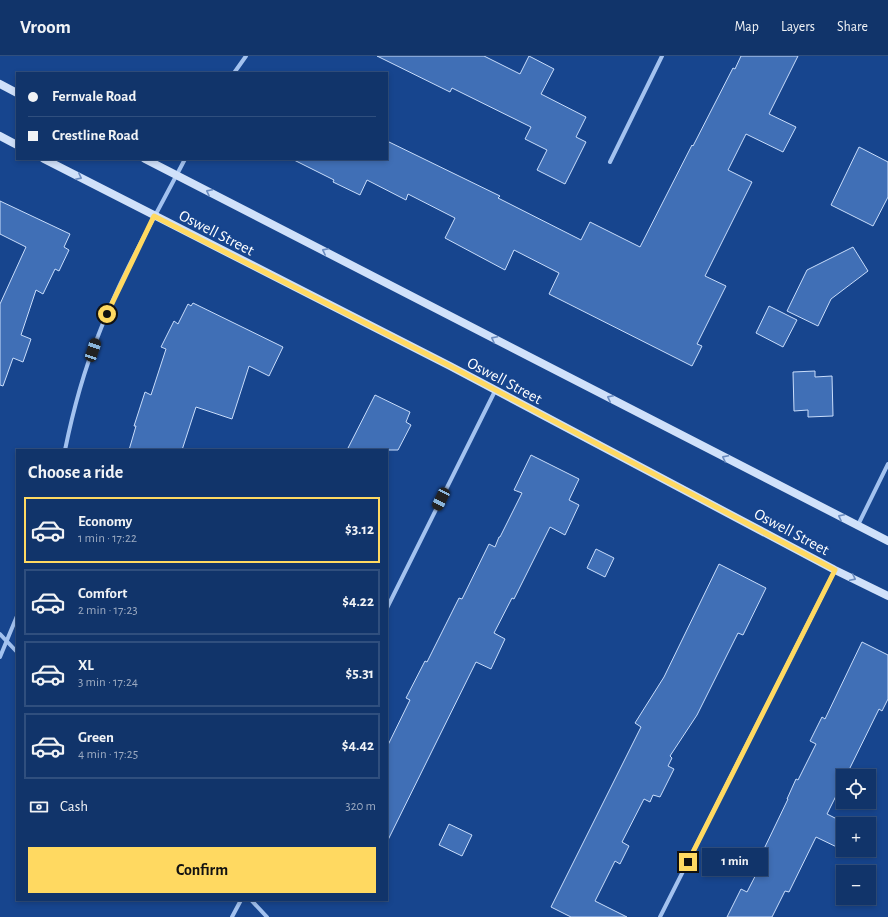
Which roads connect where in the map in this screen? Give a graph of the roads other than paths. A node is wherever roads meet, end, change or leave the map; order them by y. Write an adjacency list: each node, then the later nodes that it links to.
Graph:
1 (246, 56): 3 (street)
2 (662, 56): 11 (street)
3 (235, 72)
4 (0, 84): 5 (main road)
5 (16, 92)
6 (0, 136): 7 (main road)
7 (16, 144)
8 (46, 160): 13 (main road, Oswell Street, one-way to 13)
9 (147, 160): 12 (main road, Oswell Street)
10 (184, 160): 12 (street)
11 (610, 162)
12 (177, 175): 13 (street); 17 (main road, Oswell Street, one-way to 12)
13 (154, 216): 14 (main road, Oswell Street); 15 (street)
14 (495, 391): 19 (main road, Oswell Street); 21 (street)
15 (65, 449)
16 (888, 464): 17 (street)
17 (858, 526): 18 (main road, Oswell Street)
18 (888, 541)
19 (835, 570): 20 (main road, Oswell Street, one-way to 20); 31 (street)
20 (888, 596)
21 (388, 606)
22 (16, 618): 24 (street)
23 (0, 634): 24 (street)
24 (7, 641): 25 (street); 26 (street)
25 (16, 651)
26 (0, 657)
27 (240, 901): 29 (street)
28 (252, 901): 30 (street)
29 (232, 917)
30 (267, 917)
31 (660, 917)

